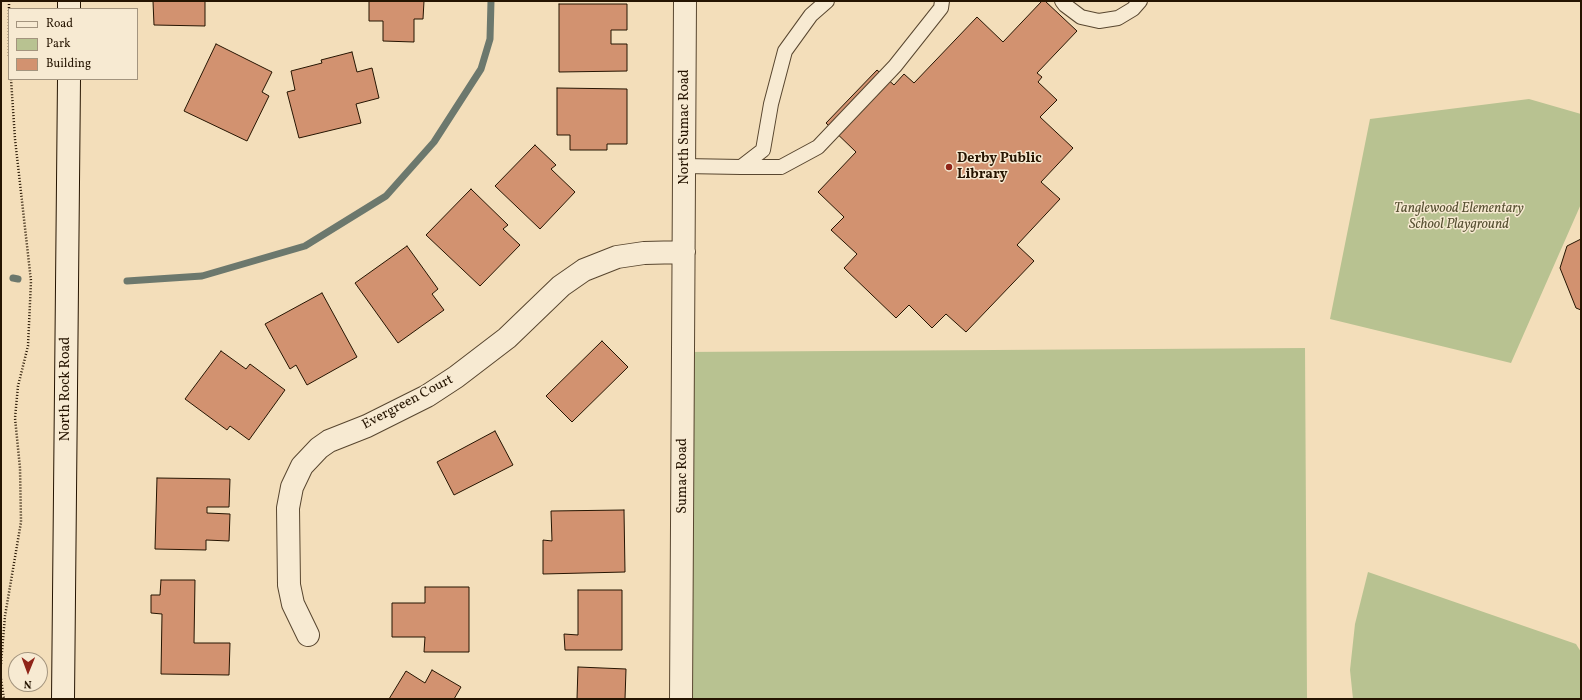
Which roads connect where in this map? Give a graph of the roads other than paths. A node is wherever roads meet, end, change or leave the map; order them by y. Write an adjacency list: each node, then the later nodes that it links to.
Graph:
1 (685, 1): 7 (street, North Sumac Road)
2 (828, 1): 8 (lane)
3 (942, 1): 8 (lane)
4 (1062, 1): 5 (lane)
5 (1140, 1)
6 (69, 80): 11 (street, North Rock Road)
7 (684, 166): 8 (lane); 9 (street, North Sumac Road)
8 (741, 167)
9 (684, 252): 10 (street, Evergreen Court); 12 (street, Sumac Road)
10 (308, 635)
11 (63, 699)
12 (681, 699)

